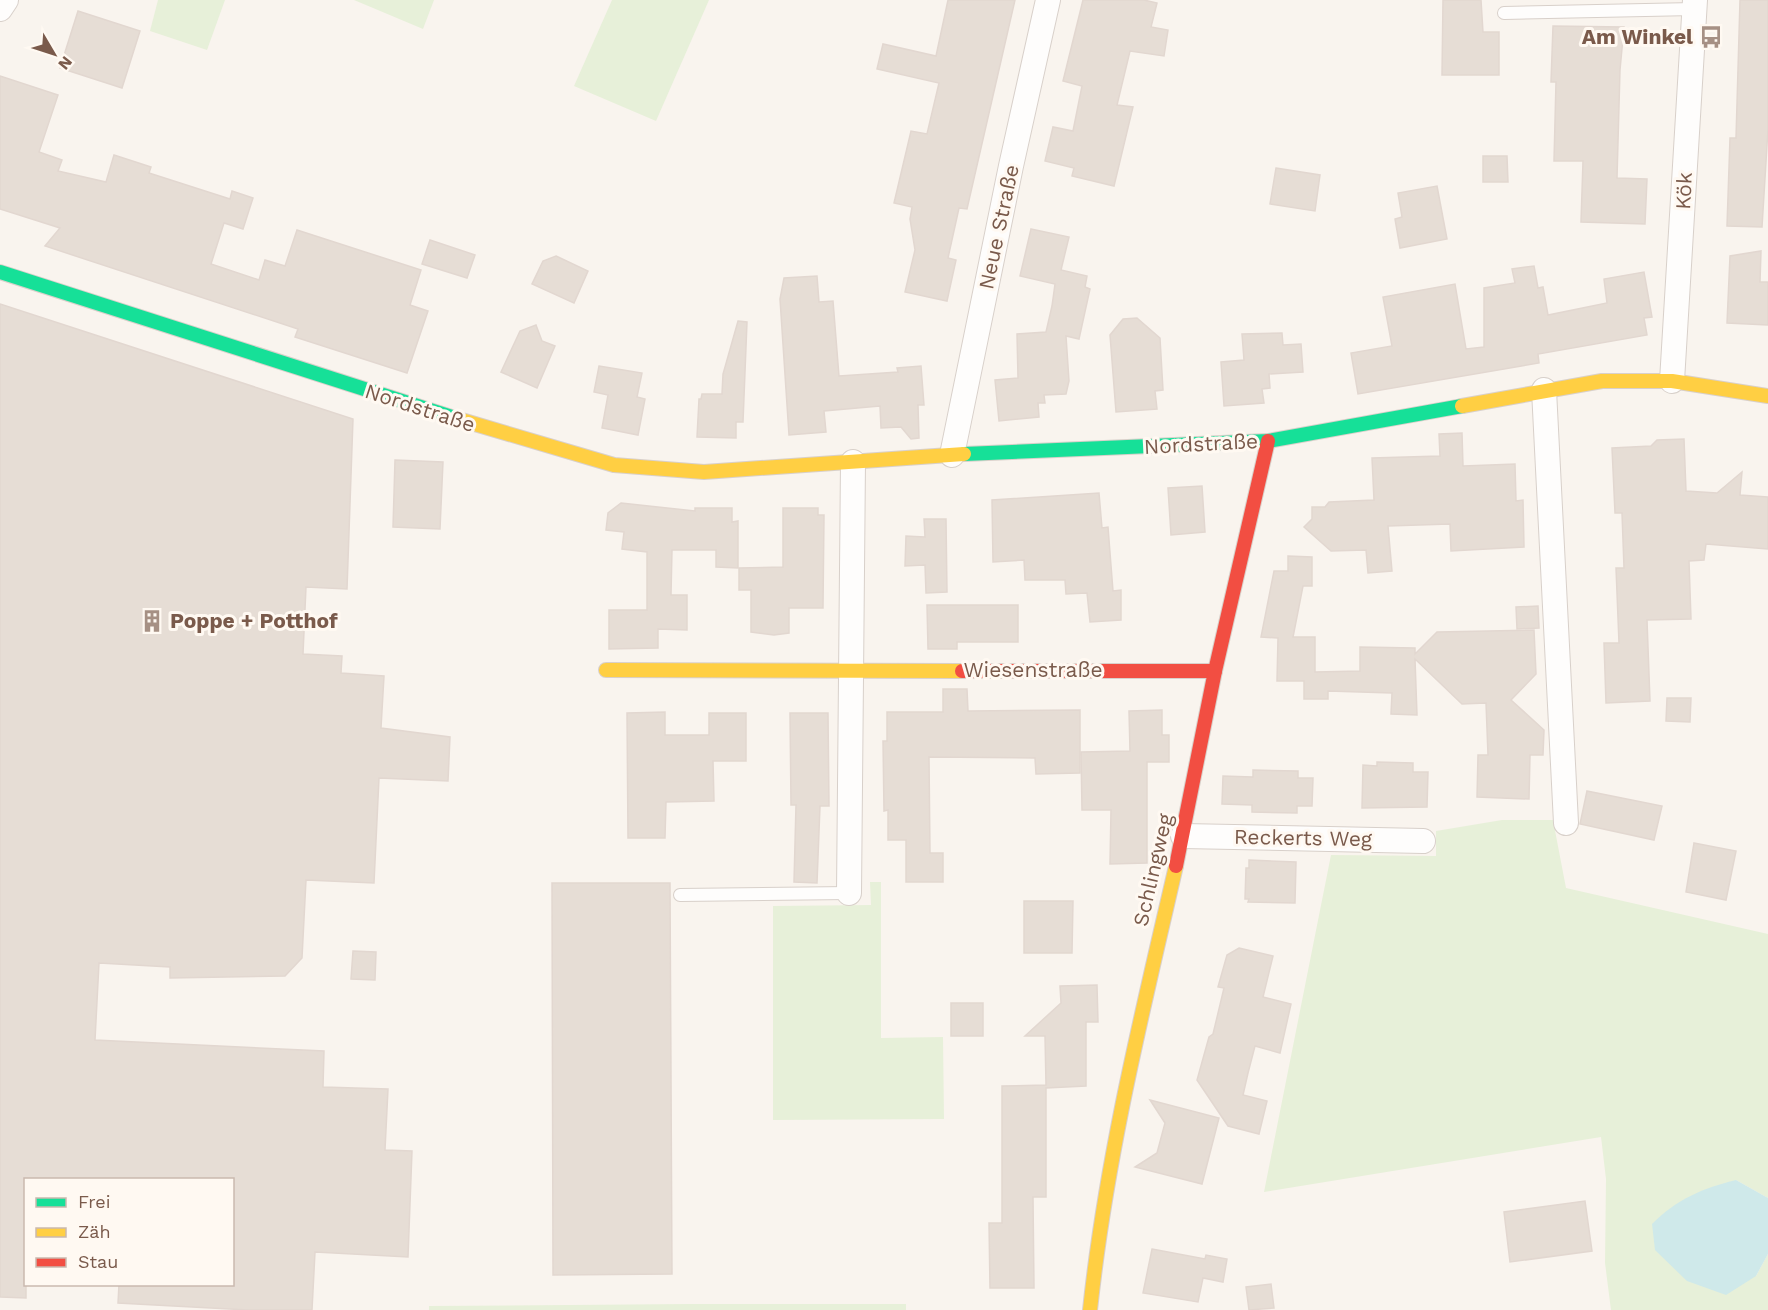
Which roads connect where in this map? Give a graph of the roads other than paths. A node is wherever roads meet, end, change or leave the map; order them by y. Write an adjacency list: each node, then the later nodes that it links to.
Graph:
1 (6, 0): 4 (street)
2 (1048, 0): 11 (street, Neue Straße)
3 (1695, 4): 5 (lane); 7 (street, Kök)
4 (0, 9)
5 (1504, 13)
6 (0, 272): 12 (street, Nordstraße)
7 (1672, 381): 8 (street, Nordstraße); 9 (street, Nordstraße)
8 (1544, 390): 10 (street, Nordstraße); 16 (street)
9 (1768, 396)
10 (1268, 441): 11 (street, Nordstraße); 15 (street, Schlingweg)
11 (952, 455): 12 (street, Nordstraße)
12 (853, 462): 13 (street)
13 (852, 669): 14 (street, Wiesenstraße); 15 (street, Wiesenstraße); 19 (street)
14 (606, 670)
15 (1215, 671): 17 (street, Schlingweg)
16 (1566, 823)
17 (1183, 836): 18 (street, Reckerts Weg); 21 (street, Schlingweg)
18 (1423, 841)
19 (849, 893): 20 (lane)
20 (680, 895)
21 (1090, 1310)

